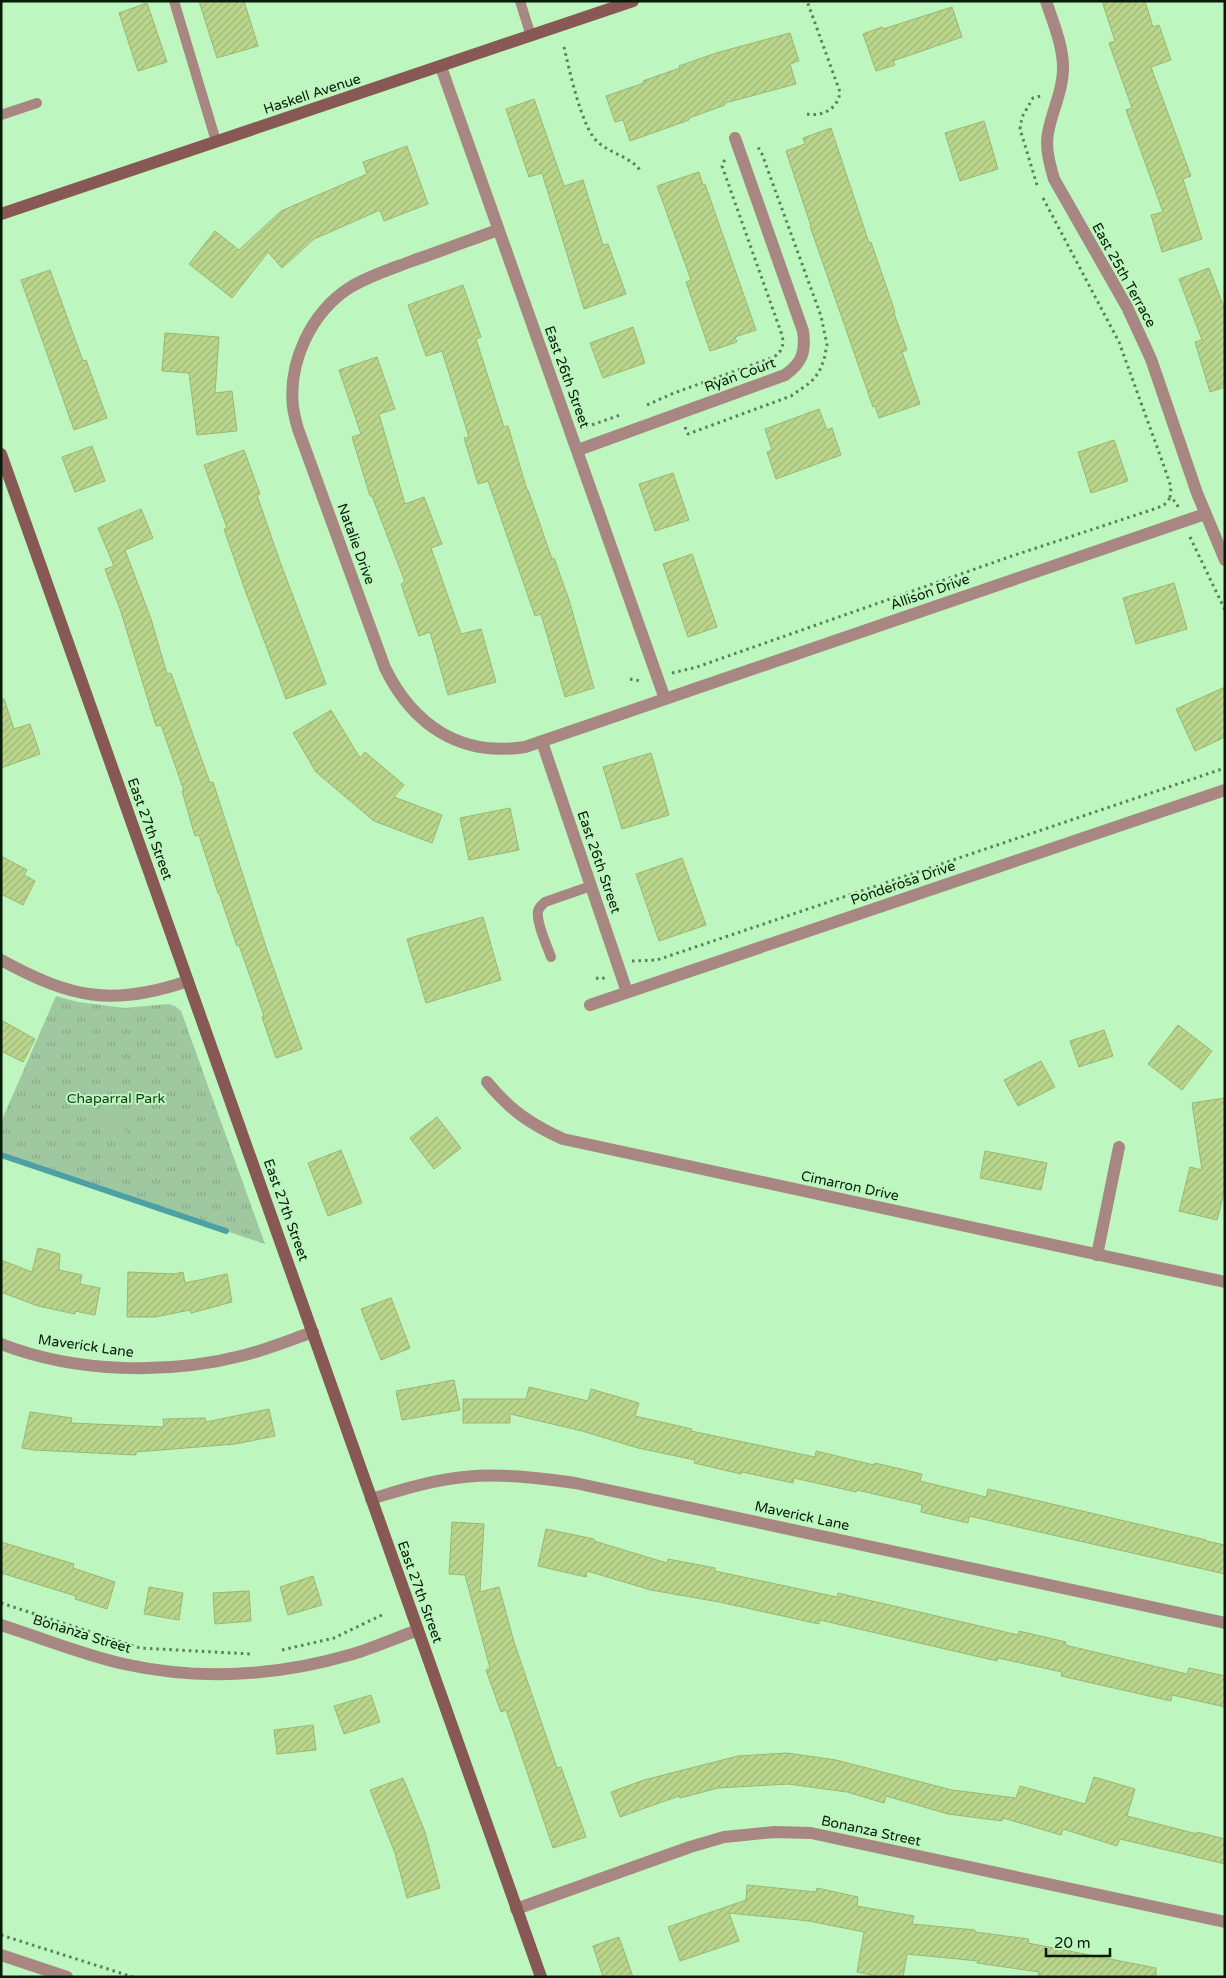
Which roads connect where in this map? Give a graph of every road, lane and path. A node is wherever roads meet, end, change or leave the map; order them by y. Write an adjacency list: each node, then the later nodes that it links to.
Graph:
1 (174, 1): 15 (lane)
2 (520, 1): 6 (lane)
3 (633, 1): 6 (street, Haskell Avenue)
4 (807, 1): 11 (path)
5 (1046, 1): 9 (street, East 25th Terrace)
6 (531, 36): 8 (street, Haskell Avenue)
7 (564, 47): 17 (path)
8 (441, 67): 15 (street, Haskell Avenue); 21 (street, East 26th Street)
9 (1060, 92): 18 (path); 31 (street, East 25th Terrace)
10 (37, 103): 12 (lane)
11 (807, 114)
12 (1, 115)
13 (735, 138): 25 (street, Ryan Court)
14 (755, 140): 25 (path)
15 (216, 141): 20 (street, Haskell Avenue)
16 (722, 151): 22 (path)
17 (640, 170)
18 (1037, 186)
19 (1041, 194): 30 (path)
20 (1, 214)
21 (498, 230): 26 (street, East 26th Street); 38 (street, Natalie Drive)
22 (674, 393): 23 (path); 25 (path)
23 (645, 406)
24 (626, 412): 26 (path)
25 (681, 413): 27 (street, Ryan Court)
26 (571, 432): 27 (street, East 26th Street)
27 (578, 450): 35 (street, East 26th Street)
28 (1, 454): 29 (street, East 27th Street)
29 (5, 478): 46 (street, East 27th Street)
30 (1170, 498): 32 (path); 35 (path)
31 (1205, 514): 32 (street, Allison Drive); 33 (street, East 25th Terrace)
32 (1184, 521): 34 (path); 37 (street, Allison Drive)
33 (1225, 560)
34 (1225, 610)
35 (657, 677): 36 (path); 37 (street, East 26th Street)
36 (630, 679)
37 (665, 699): 38 (street, Natalie Drive)
38 (542, 742): 41 (street, East 26th Street)
39 (1225, 768): 44 (path)
40 (1225, 790): 47 (street, Ponderosa Drive)
41 (591, 886): 42 (lane); 44 (street, East 26th Street)
42 (551, 958)
43 (1, 960): 46 (street)
44 (619, 969): 45 (path); 47 (street, East 26th Street)
45 (596, 978)
46 (188, 981): 53 (street, East 27th Street)
47 (627, 992): 48 (street, Ponderosa Drive)
48 (590, 1004)
49 (487, 1082): 51 (street, Cimarron Drive)
50 (1118, 1147): 51 (street)
51 (1097, 1255): 52 (street, Cimarron Drive)
52 (1225, 1282)
53 (313, 1332): 54 (street, Maverick Lane); 55 (street, East 27th Street)
54 (1, 1344)
55 (371, 1499): 58 (street, Maverick Lane); 60 (street, East 27th Street)
56 (1, 1603): 62 (path)
57 (384, 1614): 61 (path)
58 (1225, 1623)
59 (1, 1625): 60 (street, Bonanza Street)
60 (418, 1630): 63 (street, East 27th Street)
61 (280, 1651)
62 (253, 1654)
63 (516, 1909): 64 (street, Bonanza Street); 69 (street, East 27th Street)
64 (1225, 1922)
65 (1, 1935): 68 (path)
66 (1, 1955): 67 (street)
67 (67, 1977)
68 (133, 1977)
69 (541, 1977)

